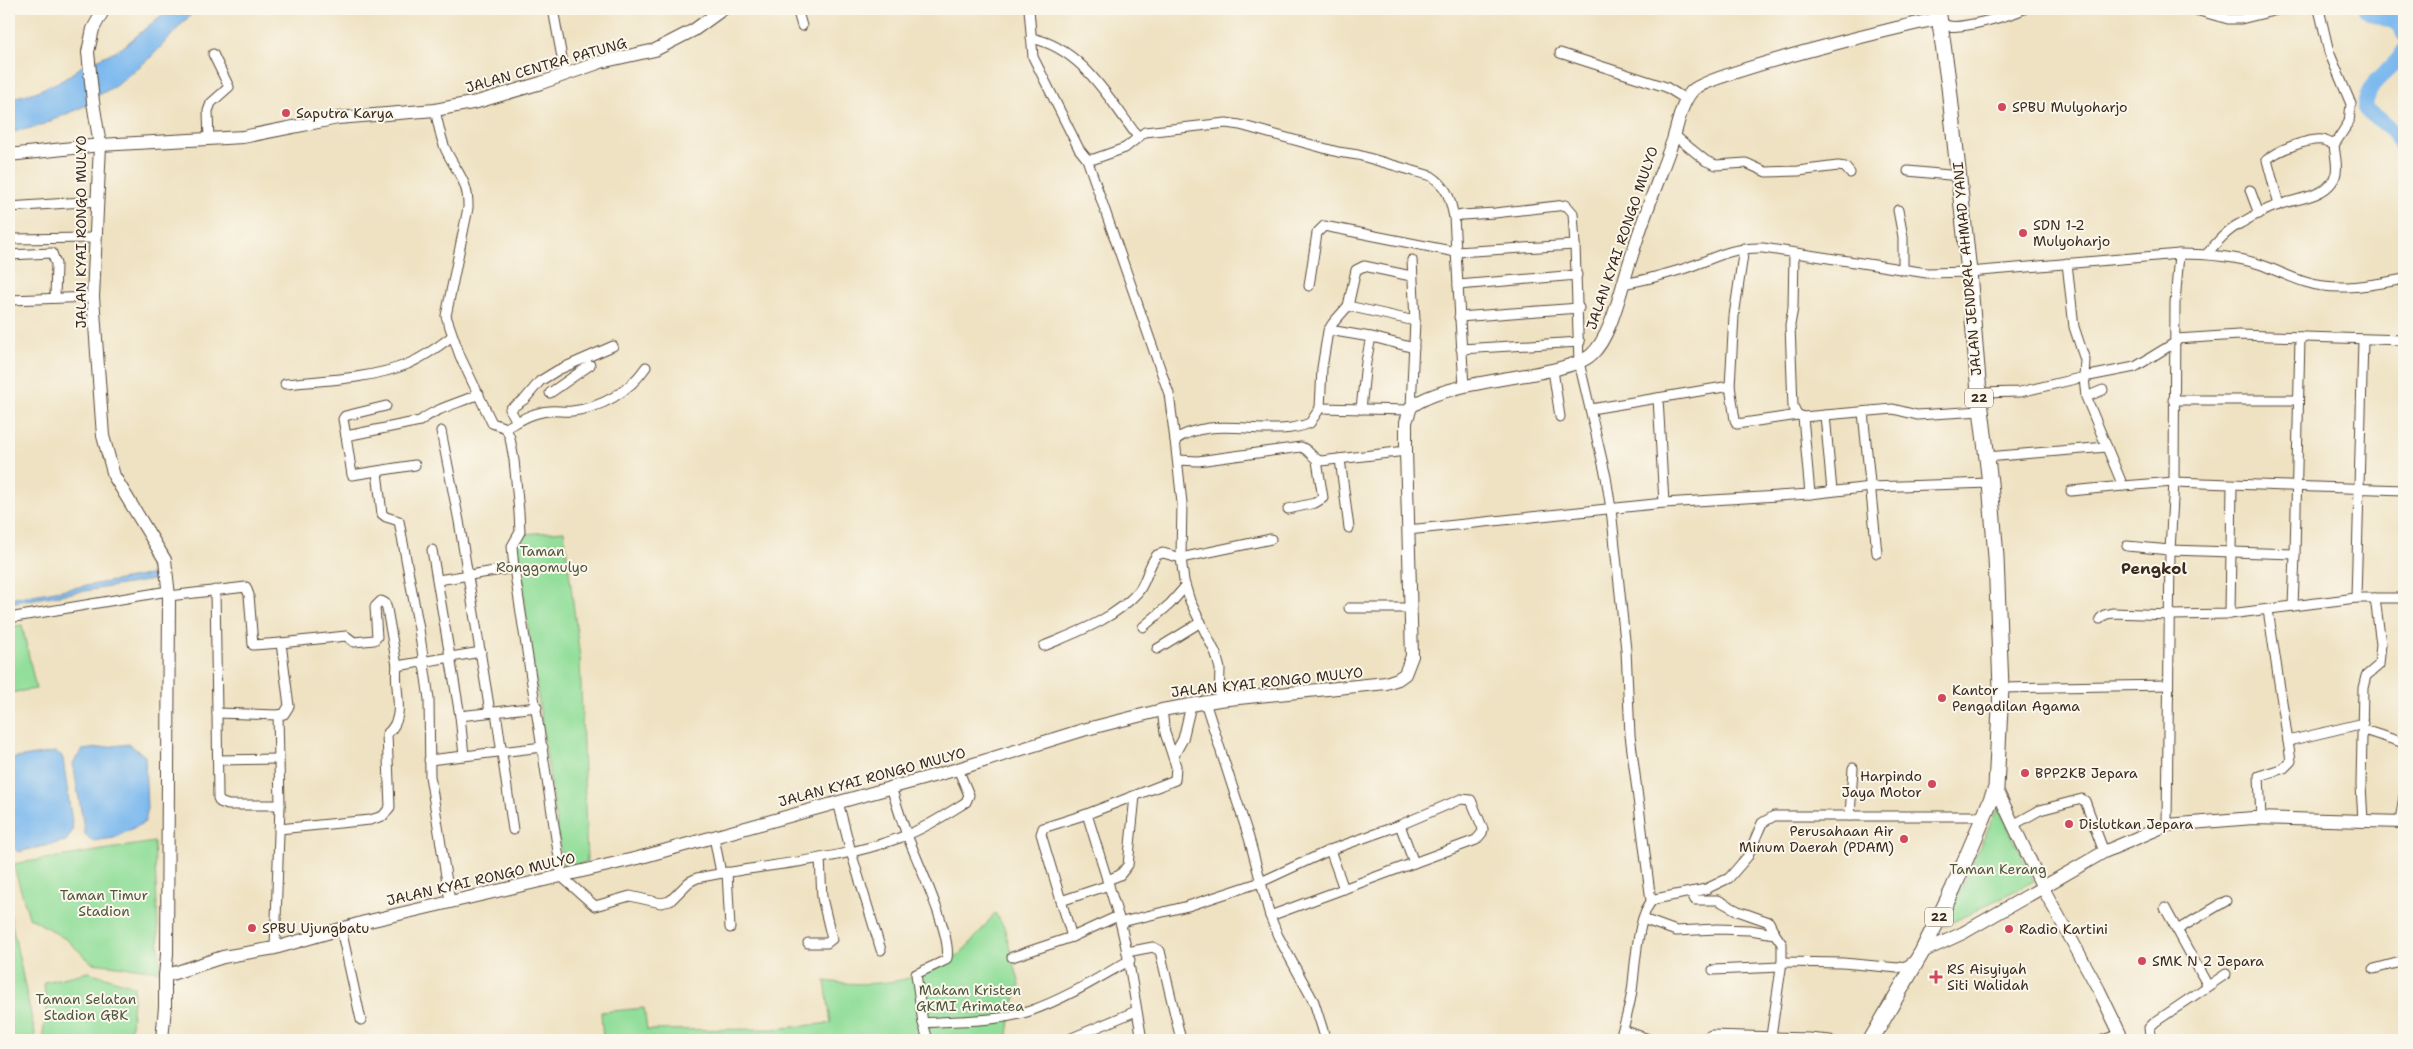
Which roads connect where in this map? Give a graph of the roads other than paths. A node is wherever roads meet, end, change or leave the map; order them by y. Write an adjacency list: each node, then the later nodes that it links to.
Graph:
1 (104, 9): 21 (street, JALAN KYAI RONGO MULYO)
2 (553, 9): 15 (street)
3 (723, 9): 15 (street, JALAN CENTRA PATUNG)
4 (797, 9): 11 (street)
5 (1029, 9): 12 (street)
6 (2024, 9): 10 (street)
7 (2192, 9): 8 (street)
8 (2281, 9)
9 (2320, 9): 22 (street)
10 (1938, 14): 16 (street, JALAN KYAI RONGO MULYO); 27 (highway, JALAN JENDRAL AHMAD YANI / 22)
11 (802, 26)
12 (1031, 38): 19 (street); 24 (street)
13 (1560, 53): 16 (street)
14 (213, 54): 20 (street)
15 (565, 74): 17 (street, JALAN CENTRA PATUNG)
16 (1687, 100): 18 (street, JALAN KYAI RONGO MULYO)
17 (435, 110): 20 (street, JALAN CENTRA PATUNG); 63 (street)
18 (1674, 135): 26 (street); 51 (street, JALAN KYAI RONGO MULYO)
19 (1138, 137): 24 (street); 34 (street)
20 (208, 140): 21 (street, JALAN CENTRA PATUNG)
21 (100, 145): 23 (street, JALAN CENTRA PATUNG); 29 (street, JALAN KYAI RONGO MULYO)
22 (2334, 145): 30 (street); 30 (street)
23 (9, 155)
24 (1087, 159): 102 (street)
25 (1908, 171): 27 (street)
26 (1850, 173)
27 (1959, 176): 47 (highway, JALAN JENDRAL AHMAD YANI / 22)
28 (2250, 190): 33 (street)
29 (98, 201): 31 (street); 35 (street, JALAN KYAI RONGO MULYO)
30 (2279, 205): 33 (street)
31 (9, 207)
32 (1898, 210): 46 (street)
33 (2259, 214): 42 (street)
34 (1454, 218): 37 (street); 39 (street)
35 (95, 238): 36 (street); 54 (street, JALAN KYAI RONGO MULYO)
36 (9, 239)
37 (1575, 245): 39 (street); 48 (street)
38 (1744, 248): 40 (street); 51 (street); 78 (street)
39 (1456, 252): 52 (street); 53 (street)
40 (1794, 253): 46 (street); 96 (street)
41 (2179, 254): 42 (street); 45 (street); 67 (street)
42 (2207, 254): 50 (street)
43 (9, 255): 55 (street)
44 (1412, 260): 49 (street)
45 (2067, 263): 47 (street); 76 (street)
46 (1903, 270): 47 (street)
47 (1969, 272): 82 (highway, JALAN JENDRAL AHMAD YANI / 22)
48 (1577, 275): 52 (street); 58 (street)
49 (1411, 276): 57 (street); 60 (street)
50 (2404, 279)
51 (1622, 284): 72 (street, JALAN KYAI RONGO MULYO)
52 (1458, 285): 59 (street)
53 (1309, 286)
54 (93, 297): 55 (street); 140 (street, JALAN KYAI RONGO MULYO)
55 (55, 298): 56 (street)
56 (9, 300)
57 (1348, 306): 60 (street); 61 (street)
58 (1579, 308): 59 (street); 68 (street)
59 (1459, 317): 71 (street)
60 (1415, 321): 70 (street)
61 (1329, 330): 64 (street); 89 (street)
62 (2300, 336): 65 (street); 67 (street); 87 (street)
63 (451, 337): 77 (street); 83 (street)
64 (1371, 338): 70 (street); 90 (street)
65 (2362, 340): 66 (street); 117 (street)
66 (2404, 340)
67 (2176, 341): 76 (street); 86 (street)
68 (1580, 342): 71 (street); 72 (street)
69 (613, 346): 98 (street)
70 (1414, 348): 91 (street)
71 (1461, 350): 79 (street)
72 (1580, 362): 75 (street, JALAN KYAI RONGO MULYO); 92 (street)
73 (590, 366): 81 (street)
74 (646, 367): 98 (street)
75 (1553, 370): 79 (street, JALAN KYAI RONGO MULYO); 97 (street)
76 (2084, 377): 82 (street); 84 (street)
77 (285, 384)
78 (1730, 386): 85 (street); 96 (street)
79 (1464, 387): 91 (street, JALAN KYAI RONGO MULYO)
80 (2103, 390): 84 (street)
81 (550, 393)
82 (1979, 393): 93 (highway, JALAN JENDRAL AHMAD YANI / 22)
83 (479, 394): 99 (street); 101 (street)
84 (2086, 397): 103 (street)
85 (1658, 398): 92 (street); 122 (street)
86 (2173, 400): 87 (street); 111 (street)
87 (2298, 400): 116 (street)
88 (386, 406): 101 (street)
89 (1320, 408): 90 (street); 102 (street)
90 (1362, 409): 91 (street)
91 (1410, 409): 104 (street, JALAN KYAI RONGO MULYO)
92 (1591, 409): 124 (street)
93 (1981, 411): 94 (street); 105 (highway, JALAN JENDRAL AHMAD YANI / 22)
94 (1863, 412): 95 (street); 115 (street)
95 (1825, 415): 96 (street); 120 (street)
96 (1801, 416): 121 (street)
97 (1560, 417)
98 (517, 422): 99 (street)
99 (506, 428): 135 (street)
100 (442, 430): 136 (street)
101 (346, 436): 110 (street)
102 (1175, 440): 107 (street)
103 (2107, 447): 105 (street); 114 (street)
104 (1406, 451): 106 (street); 126 (street, JALAN KYAI RONGO MULYO)
105 (1987, 457): 112 (highway, JALAN JENDRAL AHMAD YANI / 22)
106 (1340, 459): 108 (street); 125 (street)
107 (1178, 460): 108 (street); 134 (street)
108 (1317, 461): 123 (street)
109 (416, 465): 110 (street)
110 (377, 472): 159 (street)
111 (2174, 482): 113 (street); 114 (street); 130 (street)
112 (1990, 483): 115 (street); 162 (highway, JALAN JENDRAL AHMAD YANI / 22)
113 (2232, 485): 116 (street); 131 (street)
114 (2123, 486): 119 (street)
115 (1871, 487): 120 (street); 132 (street)
116 (2298, 488): 117 (street); 133 (street)
117 (2360, 490): 118 (street); 141 (street)
118 (2404, 490)
119 (2070, 491)
120 (1832, 492): 121 (street)
121 (1810, 494): 122 (street)
122 (1664, 503): 124 (street)
123 (1288, 509)
124 (1611, 509): 126 (street); 217 (street)
125 (1349, 528)
126 (1408, 530): 146 (street, JALAN KYAI RONGO MULYO)
127 (1271, 539): 134 (street)
128 (2127, 546): 130 (street)
129 (432, 550): 137 (street)
130 (2170, 550): 131 (street); 149 (street)
131 (2230, 552): 133 (street); 148 (street)
132 (1877, 553)
133 (2295, 554): 144 (street)
134 (1180, 558): 138 (street); 155 (street)
135 (514, 568): 136 (street); 166 (street)
136 (467, 574): 137 (street); 157 (street)
137 (438, 580): 158 (street)
138 (1185, 587): 152 (street); 153 (street)
139 (215, 590): 140 (street); 154 (street); 169 (street)
140 (169, 594): 150 (street); 240 (street, JALAN KYAI RONGO MULYO)
141 (2356, 598): 142 (street); 144 (street)
142 (2375, 598): 143 (street); 172 (street)
143 (2404, 598)
144 (2293, 606): 147 (street)
145 (1349, 608): 146 (street)
146 (1411, 608): 163 (street, JALAN KYAI RONGO MULYO)
147 (2268, 610): 148 (street); 173 (street)
148 (2230, 614): 149 (street)
149 (2171, 616): 151 (street); 161 (street)
150 (9, 618)
151 (2100, 619)
152 (1201, 622): 156 (street); 163 (street)
153 (1143, 627)
154 (281, 643): 160 (street); 170 (street)
155 (1044, 646)
156 (1157, 649)
157 (481, 652): 158 (street); 168 (street)
158 (452, 656): 159 (street); 171 (street)
159 (424, 662): 160 (street); 181 (street)
160 (397, 666): 199 (street)
161 (2168, 685): 162 (street); 198 (street)
162 (2001, 688): 185 (highway, JALAN JENDRAL AHMAD YANI / 22)
163 (1219, 700): 164 (street, JALAN KYAI RONGO MULYO)
164 (1205, 702): 165 (street, JALAN KYAI RONGO MULYO); 210 (street)
165 (1191, 705): 167 (street, JALAN KYAI RONGO MULYO); 178 (street)
166 (537, 707): 168 (street); 175 (street)
167 (1162, 710): 178 (street); 183 (street, JALAN KYAI RONGO MULYO)
168 (493, 712): 171 (street); 176 (street)
169 (217, 713): 170 (street); 180 (street)
170 (278, 716): 179 (street)
171 (460, 716): 177 (street)
172 (2364, 726): 173 (street); 174 (street); 194 (street)
173 (2288, 741): 193 (street)
174 (2404, 743)
175 (543, 747): 176 (street); 209 (street)
176 (502, 750): 177 (street); 200 (street)
177 (464, 756): 181 (street)
178 (1173, 757): 186 (street)
179 (278, 759): 180 (street); 189 (street)
180 (218, 760): 189 (street)
181 (429, 760): 215 (street)
182 (1853, 768): 191 (street)
183 (958, 769): 184 (street, JALAN KYAI RONGO MULYO); 201 (street)
184 (891, 787): 188 (street, JALAN KYAI RONGO MULYO); 201 (street)
185 (1996, 788): 192 (highway, JALAN JENDRAL AHMAD YANI / 22); 197 (street)
186 (1135, 796): 190 (street); 211 (street)
187 (2404, 796): 195 (street)
188 (838, 802): 202 (street, JALAN KYAI RONGO MULYO); 204 (street)
189 (280, 805): 199 (street)
190 (1087, 814): 211 (street); 216 (street)
191 (1850, 816): 192 (street); 214 (street)
192 (1984, 816): 232 (highway, JALAN JENDRAL AHMAD YANI / 22)
193 (2261, 818): 194 (street); 198 (street)
194 (2363, 821): 195 (street)
195 (2402, 822)
196 (1400, 825): 203 (street); 207 (street); 207 (street)
197 (2013, 825): 205 (street); 212 (street)
198 (2167, 825): 205 (street)
199 (279, 829): 230 (street)
200 (513, 830)
201 (907, 835): 204 (street); 244 (street)
202 (714, 837): 208 (street); 209 (street, JALAN KYAI RONGO MULYO)
203 (1330, 850): 210 (street); 213 (street)
204 (851, 852): 206 (street); 231 (street)
205 (2104, 852): 212 (street)
206 (820, 858): 208 (street); 229 (street)
207 (1414, 863): 213 (street)
208 (724, 873): 209 (street); 224 (street)
209 (562, 877): 215 (street, JALAN KYAI RONGO MULYO)
210 (1261, 882): 221 (street); 223 (street)
211 (1108, 883): 216 (street); 220 (street)
212 (2043, 888): 232 (street); 247 (street)
213 (1344, 889): 221 (street)
214 (1691, 892): 217 (street); 227 (street)
215 (450, 901): 225 (street, JALAN KYAI RONGO MULYO)
216 (1061, 901): 228 (street)
217 (1651, 901): 222 (street)
218 (2226, 901): 226 (street)
219 (2165, 908): 226 (street)
220 (1118, 916): 223 (street); 228 (street)
221 (1270, 916): 253 (street)
222 (1643, 919): 227 (street); 245 (street)
223 (1122, 925): 233 (street)
224 (730, 928)
225 (341, 929): 230 (street, JALAN KYAI RONGO MULYO); 243 (street)
226 (2177, 930): 241 (street)
227 (1775, 934): 236 (street)
228 (1072, 937): 234 (street)
229 (808, 943)
230 (275, 948): 240 (street, JALAN KYAI RONGO MULYO)
231 (881, 950)
232 (1922, 952): 236 (street); 258 (highway, JALAN JENDRAL AHMAD YANI / 22)
233 (1128, 956): 242 (street); 244 (street); 252 (street)
234 (1012, 957)
235 (2404, 961): 237 (street)
236 (1781, 964): 238 (street); 246 (street)
237 (2374, 969)
238 (1713, 970)
239 (2226, 974): 241 (street)
240 (165, 976): 248 (street, JALAN KYAI RONGO MULYO)
241 (2208, 986): 260 (street)
242 (1136, 1011): 250 (street); 251 (street)
243 (361, 1020)
244 (923, 1023): 249 (street)
245 (1623, 1030): 254 (street); 255 (street)
246 (1771, 1036): 256 (street); 257 (street)
247 (2121, 1037): 259 (street)
248 (162, 1040)
249 (928, 1040)
250 (1067, 1040)
251 (1142, 1040)
252 (1181, 1040)
253 (1326, 1040)
254 (1619, 1040)
255 (1651, 1040)
256 (1702, 1040)
257 (1830, 1040)
258 (1871, 1040)
259 (2103, 1040)
260 (2151, 1040)

